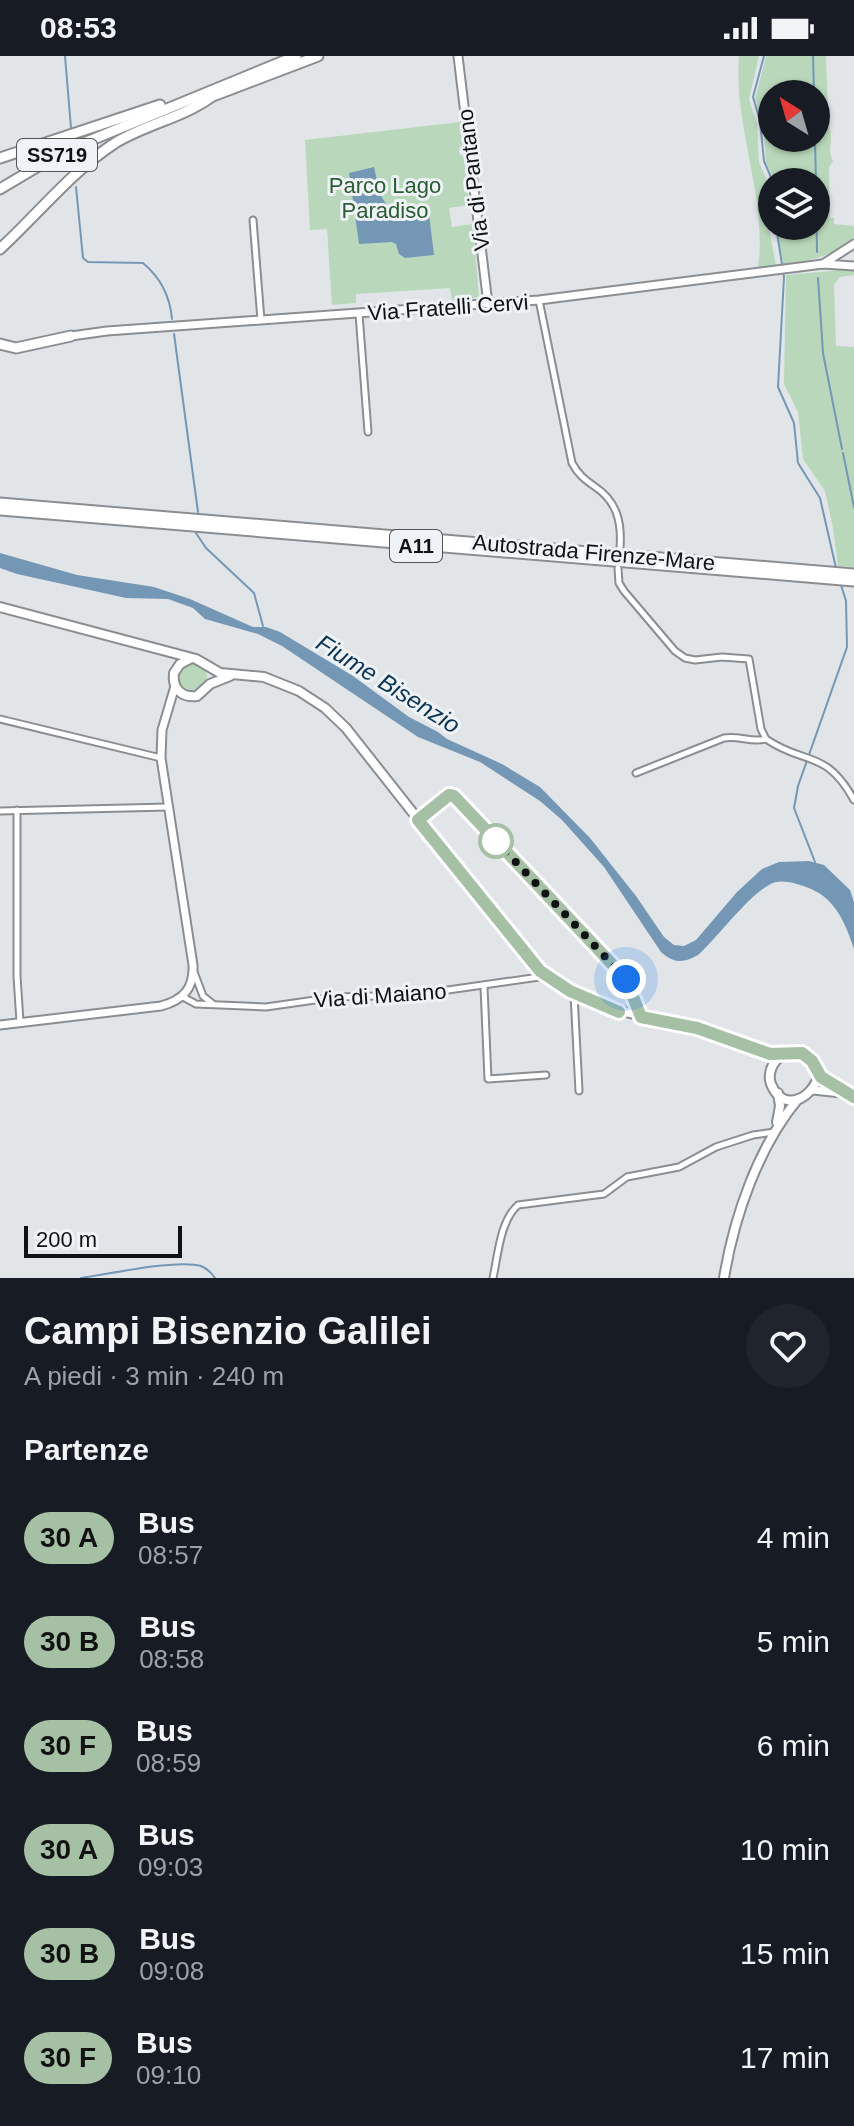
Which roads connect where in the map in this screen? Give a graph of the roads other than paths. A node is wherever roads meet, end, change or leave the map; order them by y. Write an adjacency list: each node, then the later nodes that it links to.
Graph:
1 (296, 56): 4 (highway, SS719)
2 (318, 56): 4 (highway, SS719)
3 (458, 56): 13 (street, Via di Pantano)
4 (208, 95): 5 (highway); 6 (highway, SS719); 9 (highway)
5 (0, 158)
6 (0, 189)
7 (253, 220): 15 (street)
8 (854, 244): 10 (street, Via Fratelli Cervi)
9 (0, 249)
10 (823, 264): 11 (street, Via Fratelli Cervi); 12 (street, Via Fratelli Cervi)
11 (854, 266)
12 (539, 300): 13 (street, Via Fratelli Cervi); 21 (street)
13 (488, 304): 14 (street, Via Fratelli Cervi)
14 (359, 314): 15 (street, Via Fratelli Cervi); 18 (street)
15 (261, 321): 16 (street, Via Fratelli Cervi)
16 (71, 336): 17 (highway)
17 (0, 344)
18 (368, 432)
19 (0, 503): 24 (highway, Autostrada Firenze-Mare / A11)
20 (0, 510): 24 (highway, Autostrada Firenze-Mare / A11)
21 (620, 548)
22 (618, 568): 37 (street)
23 (854, 574): 24 (highway, Autostrada Firenze-Mare / A11)
24 (830, 576): 25 (highway, Autostrada Firenze-Mare / A11)
25 (854, 581)
26 (0, 607): 27 (main road)
27 (162, 650): 28 (main road); 30 (main road)
28 (190, 658): 29 (main road); 30 (main road)
29 (208, 668): 31 (main road); 32 (main road)
30 (175, 670): 33 (main road)
31 (247, 674): 32 (main road); 44 (main road)
32 (210, 684): 34 (main road)
33 (175, 686): 34 (main road); 35 (street)
34 (188, 696): 35 (street)
35 (168, 710): 38 (street)
36 (0, 719): 38 (street)
37 (766, 739): 39 (street); 40 (street)
38 (161, 758): 41 (street)
39 (636, 773)
40 (854, 800)
41 (168, 807): 42 (street); 45 (street)
42 (17, 810): 43 (street); 54 (street)
43 (0, 811)
44 (418, 820): 46 (main road); 53 (street)
45 (193, 970): 48 (street); 50 (street); 51 (street)
46 (546, 976): 47 (street, Via di Maiano); 49 (main road)
47 (484, 987): 52 (street, Via di Maiano); 60 (street)
48 (190, 988): 50 (street); 51 (street)
49 (574, 993): 53 (main road); 62 (street)
50 (203, 996): 52 (street)
51 (183, 997): 52 (street, Via di Maiano); 54 (street)
52 (214, 1005)
53 (641, 1017): 56 (main road)
54 (20, 1022): 55 (street)
55 (0, 1025)
56 (739, 1044): 57 (main road); 58 (main road)
57 (781, 1056): 58 (main road); 59 (main road)
58 (771, 1070): 63 (main road)
59 (817, 1073): 61 (main road); 64 (street)
60 (546, 1075)
61 (813, 1090): 64 (street); 65 (main road)
62 (579, 1091)
63 (778, 1093): 65 (main road); 66 (main road)
64 (850, 1096)
65 (798, 1099): 66 (main road)
66 (774, 1131): 67 (street); 68 (main road)
67 (493, 1278)
68 (724, 1278)

